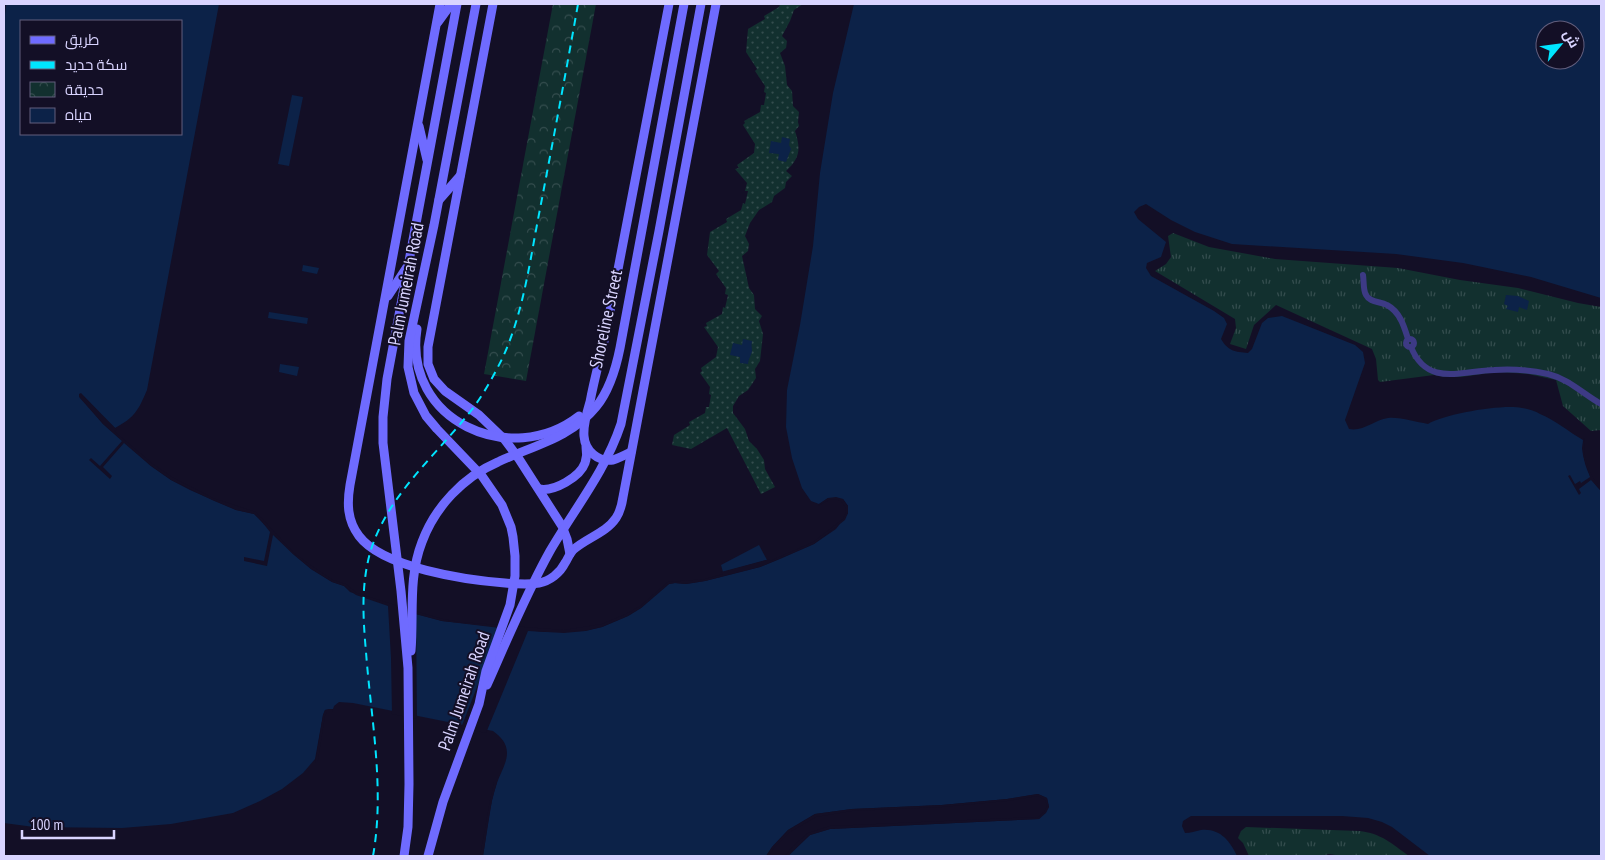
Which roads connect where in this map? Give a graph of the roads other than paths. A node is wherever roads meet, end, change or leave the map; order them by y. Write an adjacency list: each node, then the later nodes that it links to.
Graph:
1 (440, 4): 12 (main road)
2 (451, 4): 12 (main road)
3 (457, 4): 20 (main road, Palm Jumeirah Road)
4 (476, 4): 13 (main road, Palm Jumeirah Road)
5 (493, 4): 14 (main road)
6 (669, 4): 19 (main road)
7 (674, 4): 11 (main road)
8 (684, 4): 11 (main road, Shoreline Street)
9 (701, 4): 15 (main road, Shoreline Street)
10 (716, 4): 17 (main road)
11 (681, 19): 16 (main road, Shoreline Street)
12 (435, 27): 18 (main road)
13 (467, 48): 14 (main road); 23 (main road, Palm Jumeirah Road)
14 (480, 73): 21 (main road)
15 (685, 89): 17 (main road); 26 (main road, Shoreline Street)
16 (663, 107): 19 (main road); 25 (main road, Shoreline Street)
17 (696, 113): 24 (main road)
18 (418, 124): 20 (main road); 30 (main road)
19 (645, 130): 22 (main road)
20 (428, 164): 27 (main road, Palm Jumeirah Road)
21 (460, 176): 23 (main road); 35 (main road)
22 (633, 194): 25 (main road); 33 (main road)
23 (439, 200): 29 (main road, Palm Jumeirah Road)
24 (677, 214): 26 (main road); 34 (main road)
25 (643, 220): 31 (main road, Shoreline Street)
26 (659, 231): 38 (main road, Shoreline Street)
27 (409, 265): 30 (main road); 37 (main road, Palm Jumeirah Road)
28 (1363, 275): 32 (street)
29 (420, 292): 31 (main road); 38 (main road, Palm Jumeirah Road)
30 (384, 300): 36 (main road)
31 (607, 387): 37 (main road, Shoreline Street)
32 (1601, 404)
33 (586, 444): 34 (main road); 35 (main road)
34 (631, 452): 36 (main road)
35 (539, 489): 36 (main road)
36 (570, 554)
37 (408, 668): 39 (main road, Palm Jumeirah Road)
38 (479, 704): 40 (main road, Palm Jumeirah Road)
39 (404, 856)
40 (428, 856)

